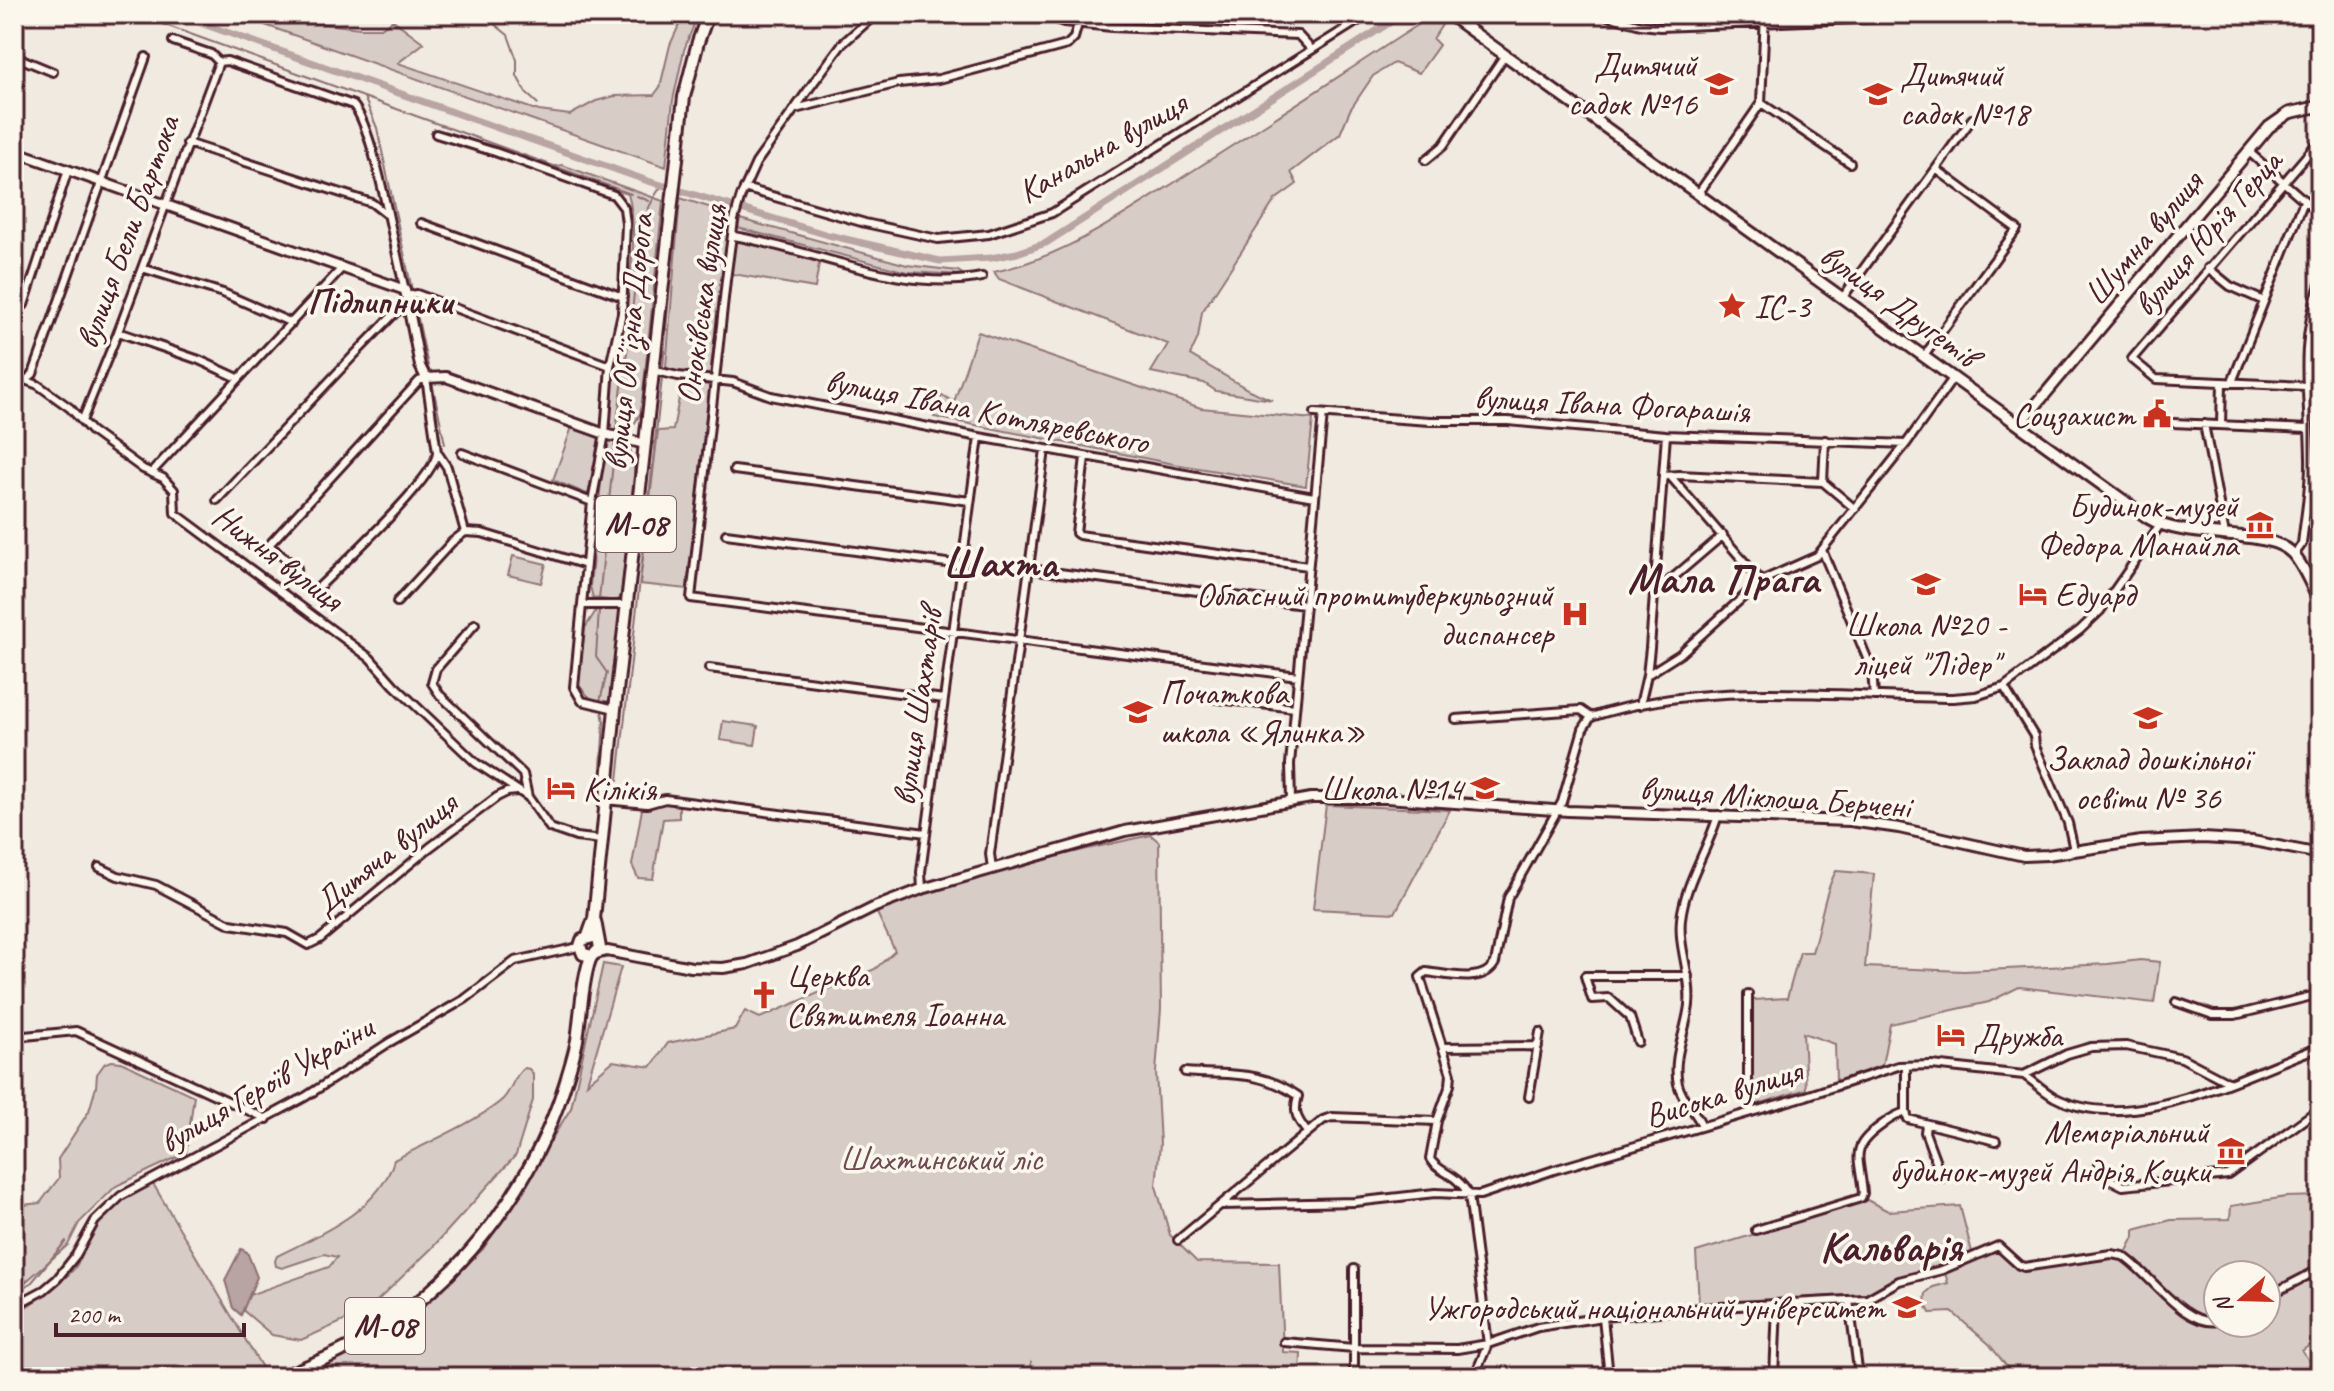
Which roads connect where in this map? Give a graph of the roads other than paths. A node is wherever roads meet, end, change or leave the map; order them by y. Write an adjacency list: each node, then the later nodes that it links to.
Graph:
1 (708, 14): 63 (highway, вулиця Обʼїзна Дорога / М-08)
2 (876, 14): 22 (street, Оноківська вулиця)
3 (1041, 14): 13 (street)
4 (1369, 14): 16 (street, Канальна вулиця)
5 (1448, 14): 14 (main road, вулиця Другетів)
6 (1473, 14): 14 (street)
7 (1600, 14): 12 (street)
8 (1765, 14): 12 (street)
9 (1982, 14): 10 (street)
10 (1947, 16): 11 (street)
11 (1837, 18): 12 (street)
12 (1765, 23): 24 (street)
13 (1078, 24): 16 (street); 23 (street)
14 (1464, 25): 17 (main road, вулиця Другетів)
15 (173, 41): 20 (street)
16 (1311, 49): 39 (street, Канальна вулиця)
17 (1505, 55): 33 (street); 40 (main road, вулиця Другетів)
18 (14, 56): 21 (street)
19 (146, 57): 37 (street)
20 (219, 62): 30 (street, вулиця Бели Бартока); 44 (street)
21 (53, 72)
22 (811, 86): 23 (street); 26 (street, Оноківська вулиця)
23 (818, 102): 26 (street)
24 (1761, 103): 34 (street); 40 (street)
25 (2320, 106): 32 (main road, Шумна вулиця)
26 (795, 109): 39 (street, Оноківська вулиця)
27 (1972, 119): 35 (street)
28 (436, 134): 53 (street)
29 (2320, 140): 38 (street, вулиця Юрія Герца)
30 (187, 143): 42 (street, вулиця Бели Бартока); 44 (street)
31 (14, 151): 36 (street)
32 (2249, 152): 38 (street); 75 (main road, Шумна вулиця)
33 (1426, 160)
34 (1850, 163)
35 (1936, 169): 54 (street); 61 (street)
36 (68, 170): 37 (street); 56 (street)
37 (100, 182): 42 (street); 69 (street)
38 (2282, 182): 41 (street); 48 (street, вулиця Юрія Герца)
39 (743, 192): 46 (street, Оноківська вулиця)
40 (1698, 194): 54 (main road, вулиця Другетів)
41 (2304, 201): 43 (street); 55 (street)
42 (165, 204): 47 (street, вулиця Бели Бартока); 49 (street)
43 (2320, 214)
44 (387, 216): 52 (street)
45 (421, 223): 53 (street)
46 (734, 236): 50 (street); 68 (street, Оноківська вулиця)
47 (142, 268): 57 (street); 60 (street, вулиця Бели Бартока)
48 (2208, 268): 55 (street); 70 (street, вулиця Юрія Герца)
49 (341, 269): 52 (street); 57 (street)
50 (982, 277)
51 (2320, 284): 58 (street)
52 (407, 297): 62 (street); 67 (street); 96 (street)
53 (623, 297): 62 (street)
54 (1843, 297): 61 (main road, вулиця Другетів)
55 (2264, 301): 71 (street)
56 (14, 309)
57 (292, 323): 66 (street)
58 (2309, 323): 59 (street); 72 (street)
59 (2320, 324)
60 (118, 332): 66 (street); 73 (street, вулиця Бели Бартока)
61 (1924, 356): 65 (main road, вулиця Другетів)
62 (610, 366): 79 (street)
63 (652, 370): 68 (street, вулиця Івана Котляревського); 83 (highway, вулиця Обʼїзна Дорога / М-08)
64 (14, 376): 69 (street, Нижня вулиця)
65 (1954, 377): 75 (main road, вулиця Другетів); 84 (street)
66 (238, 378): 92 (street)
67 (426, 378): 79 (street); 86 (street); 110 (street)
68 (714, 379): 81 (street, вулиця Івана Котляревського); 121 (street, Оноківська вулиця)
69 (26, 380): 73 (street, Нижня вулиця)
70 (2222, 382): 71 (street); 77 (street)
71 (2232, 382): 72 (street)
72 (2306, 386): 78 (street)
73 (82, 421): 92 (street, Нижня вулиця)
74 (2150, 422): 76 (street)
75 (2020, 424): 100 (main road, вулиця Другетів)
76 (2204, 424): 77 (street); 104 (street)
77 (2221, 425): 78 (street)
78 (2308, 429): 89 (street)
79 (605, 434): 83 (street); 98 (street)
80 (1666, 435): 82 (street, вулиця Івана Фогарашія); 93 (street); 95 (street, вулиця Івана Фогарашія)
81 (979, 437): 85 (street, вулиця Івана Котляревського); 97 (street, вулиця Шахтарів)
82 (1825, 440): 84 (street, вулиця Івана Фогарашія); 94 (street)
83 (645, 444): 118 (highway, вулиця Обʼїзна Дорога / М-08)
84 (1906, 444): 99 (street)
85 (1045, 450): 88 (street, вулиця Івана Котляревського); 111 (street)
86 (437, 452): 101 (street); 113 (street)
87 (462, 453): 98 (street)
88 (1085, 457): 95 (street, вулиця Івана Котляревського); 109 (street)
89 (2310, 460): 90 (street); 106 (street)
90 (2320, 460)
91 (734, 470): 97 (street)
92 (152, 472): 135 (street, Нижня вулиця)
93 (1668, 476): 94 (street); 103 (street); 114 (street)
94 (1823, 482): 99 (street)
95 (1314, 497): 109 (street)
96 (217, 500)
97 (970, 501): 108 (street, вулиця Шахтарів)
98 (592, 502): 107 (street)
99 (1855, 509): 105 (street)
100 (2160, 525): 104 (main road, вулиця Другетів); 126 (street)
101 (465, 532): 107 (street); 115 (street)
102 (726, 534): 108 (street)
103 (1723, 535): 112 (street); 114 (street)
104 (2225, 535): 106 (main road, вулиця Другетів)
105 (1822, 550): 112 (street); 127 (street)
106 (2294, 555): 116 (main road)
107 (586, 565): 117 (street)
108 (962, 565): 121 (street, вулиця Шахтарів)
109 (1308, 566): 119 (street)
110 (297, 568)
111 (1029, 569): 119 (street); 122 (street)
112 (1761, 581): 124 (street)
113 (318, 588)
114 (1654, 594): 124 (street)
115 (397, 602)
116 (2320, 604)
117 (583, 605): 118 (street); 132 (street)
118 (627, 605): 132 (highway, вулиця Обʼїзна Дорога / М-08)
119 (1304, 605): 125 (street)
120 (475, 624): 136 (street)
121 (953, 632): 122 (street); 129 (street, вулиця Шахтарів)
122 (1019, 640): 125 (street); 146 (street)
123 (709, 668): 129 (street)
124 (1647, 675): 130 (street)
125 (1298, 676): 131 (street)
126 (2004, 687): 127 (street); 143 (street)
127 (1874, 696): 130 (street)
128 (1202, 697): 131 (street)
129 (944, 699): 141 (street, вулиця Шахтарів)
130 (1640, 705): 133 (street)
131 (1295, 708): 138 (street)
132 (615, 709): 137 (highway, вулиця Обʼїзна Дорога / М-08)
133 (1591, 717): 134 (street); 139 (street)
134 (1456, 719)
135 (517, 791): 136 (street); 145 (street, Дитяча вулиця)
136 (528, 797): 142 (street)
137 (605, 800): 141 (street); 142 (highway, вулиця Обʼїзна Дорога / М-08)
138 (1291, 801): 139 (street, вулиця Міклоша Берчені); 146 (street, вулиця Міклоша Берчені)
139 (1557, 810): 140 (street, вулиця Міклоша Берчені); 157 (street)
140 (1718, 815): 143 (street, вулиця Міклоша Берчені); 149 (street)
141 (926, 833): 147 (street, вулиця Шахтарів)
142 (602, 840): 148 (highway, вулиця Обʼїзна Дорога / М-08)
143 (2074, 850): 144 (street, вулиця Міклоша Берчені)
144 (2320, 854)
145 (99, 867)
146 (992, 868): 147 (street, вулиця Міклоша Берчені)
147 (922, 889): 148 (street, вулиця Міклоша Берчені)
148 (591, 948): 167 (street, вулиця Героїв України); 192 (highway, вулиця Обʼїзна Дорога / М-08)
149 (1688, 976): 155 (street); 170 (street)
150 (1748, 994): 165 (street)
151 (2320, 994): 152 (street)
152 (2176, 1002)
153 (1540, 1032): 156 (street)
154 (14, 1037): 167 (street)
155 (1638, 1042)
156 (1538, 1046): 157 (street); 163 (street)
157 (1443, 1047): 168 (street)
158 (2320, 1047): 162 (street)
159 (1906, 1066): 161 (street, Висока вулиця); 165 (street, Висока вулиця); 166 (street)
160 (1185, 1072): 171 (street)
161 (2024, 1075): 162 (street); 162 (street)
162 (2228, 1082)
163 (1529, 1097)
164 (2320, 1108): 173 (street)
165 (1752, 1112): 170 (street, Висока вулиця)
166 (1906, 1112): 169 (street); 177 (street)
167 (267, 1119): 186 (street, вулиця Героїв України)
168 (1437, 1121): 171 (street); 175 (street)
169 (1926, 1125): 172 (street); 174 (street)
170 (1702, 1126): 175 (street, Висока вулиця)
171 (1307, 1132): 176 (street)
172 (1996, 1141)
173 (2099, 1164)
174 (1942, 1178)
175 (1469, 1195): 176 (street, Висока вулиця); 190 (street)
176 (1222, 1205): 178 (street)
177 (1756, 1230)
178 (1178, 1240)
179 (1354, 1269): 191 (street)
180 (2320, 1269): 181 (street)
181 (2312, 1273): 182 (street); 183 (street)
182 (2320, 1286)
183 (2282, 1289)
184 (1849, 1301): 185 (street); 188 (street); 197 (street)
185 (1777, 1305): 187 (street); 196 (street)
186 (14, 1306)
187 (1603, 1317): 190 (street); 195 (street)
188 (2202, 1321)
189 (1284, 1342): 191 (street)
190 (1488, 1344): 191 (street); 194 (street)
191 (1354, 1348): 193 (street)
192 (281, 1377)
193 (1354, 1377)
194 (1474, 1377)
195 (1609, 1377)
196 (1774, 1377)
197 (1859, 1377)

